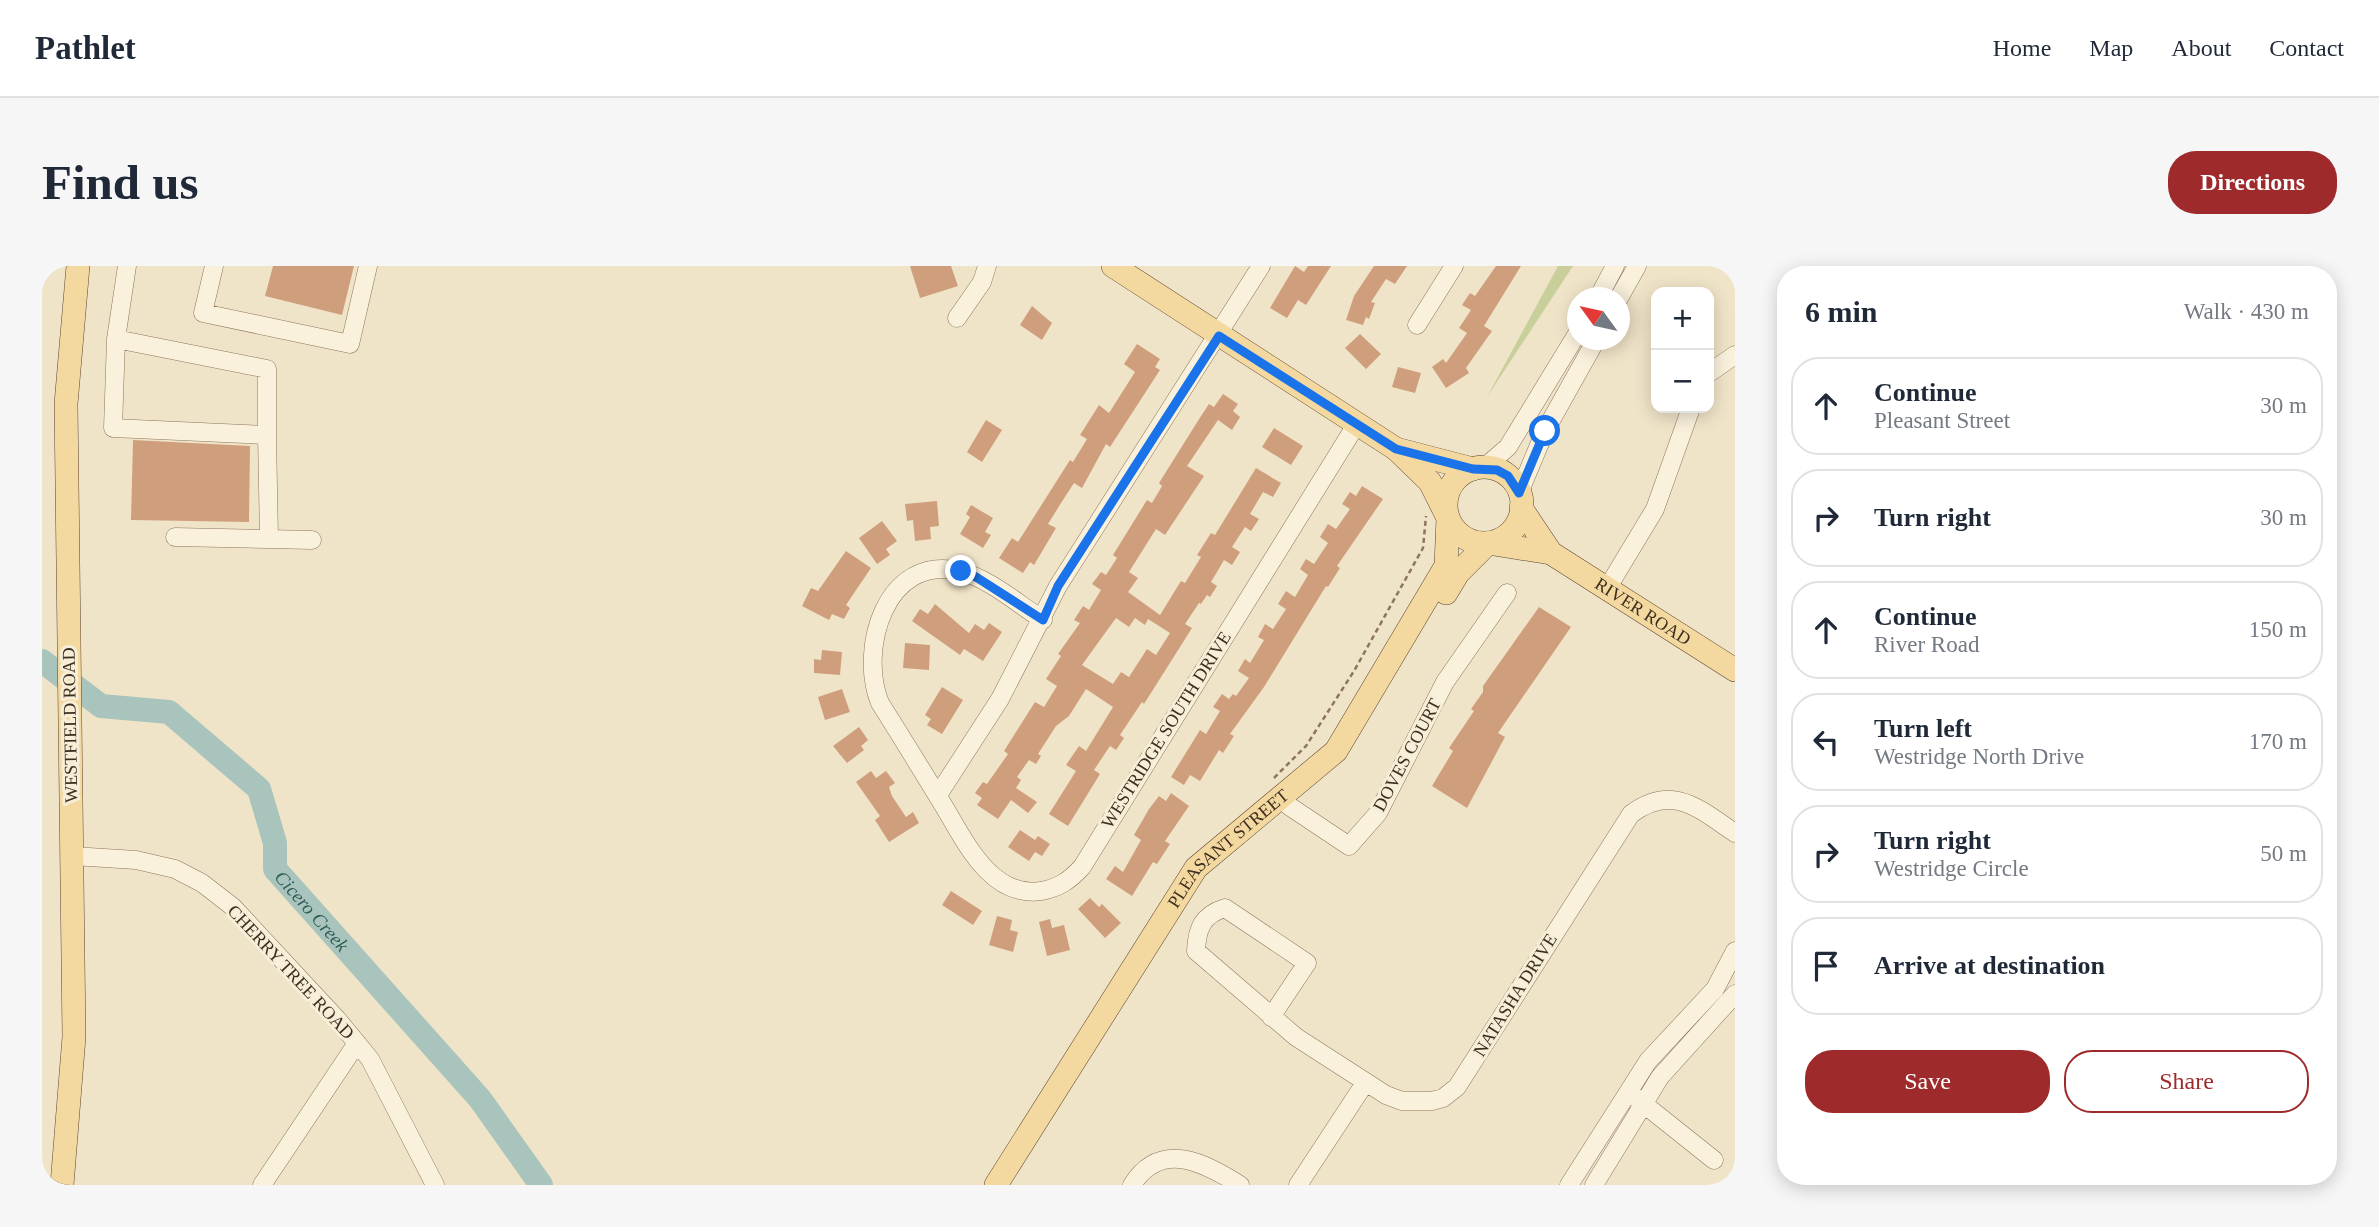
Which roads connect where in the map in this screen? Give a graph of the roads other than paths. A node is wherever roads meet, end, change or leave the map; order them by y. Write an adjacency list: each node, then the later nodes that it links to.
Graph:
1 (78, 266): 41 (main road, WESTFIELD ROAD)
2 (127, 266): 18 (street)
3 (214, 266): 4 (street)
4 (368, 266)
5 (971, 266): 11 (street)
6 (1113, 266): 16 (main road)
7 (1261, 266): 16 (street)
8 (1454, 266): 15 (street)
9 (1615, 266): 12 (street)
10 (1637, 266): 13 (street)
11 (984, 274): 14 (street)
12 (1604, 287)
13 (1625, 287)
14 (957, 318)
15 (1417, 325)
16 (1219, 336): 23 (main road); 36 (street)
17 (1567, 338): 26 (street)
18 (116, 339): 24 (street); 24 (street)
19 (1590, 350): 27 (street)
20 (1735, 355): 21 (street)
21 (1714, 370)
22 (1689, 413): 34 (street)
23 (1356, 425): 25 (main road); 38 (street, WESTRIDGE SOUTH DRIVE)
24 (267, 435): 30 (street)
25 (1396, 449): 26 (main road); 28 (main road)
26 (1479, 468): 27 (main road); 28 (main road)
27 (1520, 501): 32 (main road); 33 (main road, RIVER ROAD)
28 (1448, 517): 32 (main road); 39 (main road, PLEASANT STREET)
29 (175, 537): 30 (street)
30 (269, 539): 31 (street)
31 (312, 540)
32 (1488, 543): 33 (main road, RIVER ROAD); 39 (main road, PLEASANT STREET)
33 (1550, 553): 34 (main road, RIVER ROAD)
34 (1608, 587): 37 (main road, RIVER ROAD)
35 (1507, 593): 39 (street, DOVES COURT)
36 (1043, 620): 38 (street); 38 (street, WESTRIDGE SOUTH DRIVE)
37 (1730, 662)
38 (938, 796)
39 (1287, 801): 54 (main road, PLEASANT STREET); 55 (main road, PLEASANT STREET)
40 (1735, 833): 47 (street, NATASHA DRIVE)
41 (73, 856): 46 (street, CHERRY TREE ROAD); 51 (main road, WESTFIELD ROAD)
42 (1735, 951): 43 (street)
43 (1715, 989): 44 (street); 48 (street)
44 (1734, 997): 49 (street)
45 (1270, 1017): 45 (street, NATASHA DRIVE); 47 (street, NATASHA DRIVE)
46 (357, 1043): 52 (street); 53 (street, CHERRY TREE ROAD)
47 (1365, 1083): 58 (street)
48 (1628, 1092): 49 (street); 59 (street)
49 (1644, 1104): 50 (street); 60 (street)
50 (1714, 1160)
51 (62, 1185)
52 (262, 1185)
53 (435, 1185)
54 (996, 1185)
55 (1012, 1185)
56 (1132, 1185): 57 (street)
57 (1240, 1185)
58 (1297, 1185)
59 (1569, 1185)
60 (1594, 1185)

